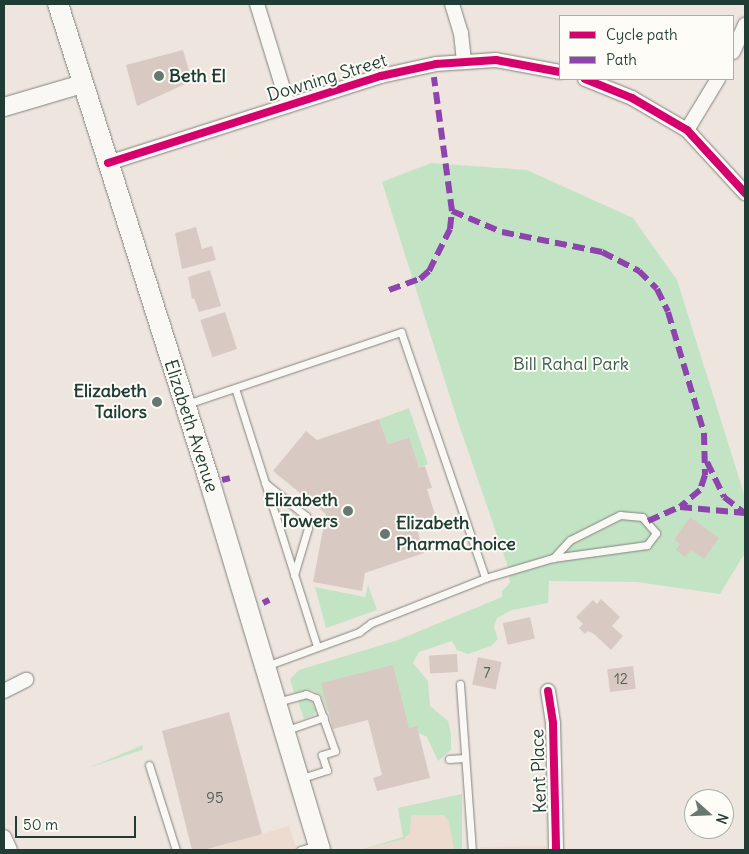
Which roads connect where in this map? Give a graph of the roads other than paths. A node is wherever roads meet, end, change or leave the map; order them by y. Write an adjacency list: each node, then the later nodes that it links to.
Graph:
1 (58, 4): 10 (main road, Elizabeth Avenue)
2 (257, 4): 11 (street)
3 (452, 4): 6 (street)
4 (745, 25): 5 (street)
5 (734, 50)
6 (464, 60): 7 (street, Downing Street); 11 (street, Downing Street)
7 (559, 72)
8 (587, 80): 13 (street)
9 (717, 80): 13 (street)
10 (82, 84): 12 (street); 14 (main road, Elizabeth Avenue)
11 (288, 105): 14 (street, Downing Street)
12 (4, 107)
13 (686, 130): 15 (street)
14 (108, 163): 17 (main road, Elizabeth Avenue)
15 (745, 193)
16 (235, 388): 17 (lane); 18 (lane); 21 (lane)
17 (184, 405): 23 (main road, Elizabeth Avenue)
18 (264, 482): 20 (lane); 20 (lane)
19 (553, 558): 19 (lane); 21 (lane)
20 (294, 575): 22 (lane)
21 (485, 578): 22 (lane)
22 (317, 646): 23 (lane)
23 (266, 666): 28 (main road, Elizabeth Avenue)
24 (26, 680): 26 (street)
25 (460, 684): 31 (lane)
26 (4, 691)
27 (548, 691): 40 (street, Kent Place)
28 (275, 702): 29 (lane); 30 (main road, Elizabeth Avenue)
29 (324, 717): 30 (lane); 34 (lane)
30 (284, 731): 34 (main road, Elizabeth Avenue)
31 (464, 758): 32 (lane); 39 (lane)
32 (449, 759)
33 (149, 765): 38 (lane)
34 (298, 779): 36 (main road, Elizabeth Avenue)
35 (4, 837): 37 (street)
36 (313, 849)
37 (10, 850)
38 (176, 850)
39 (472, 850)
40 (556, 850)

